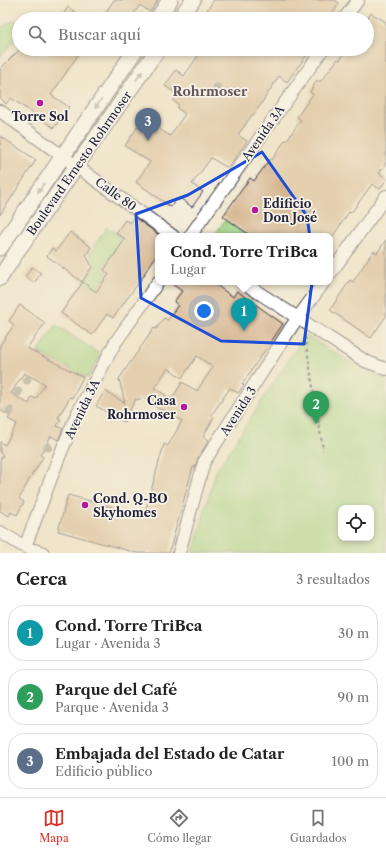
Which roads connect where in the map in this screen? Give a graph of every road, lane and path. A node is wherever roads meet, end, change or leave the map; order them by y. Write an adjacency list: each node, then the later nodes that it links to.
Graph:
1 (170, 0): 4 (main road)
2 (192, 0): 5 (main road)
3 (358, 0): 6 (street)
4 (162, 12)
5 (184, 12)
6 (349, 12)
7 (131, 56): 11 (main road, Boulevard Ernesto Rohrmoser, one-way to 11)
8 (153, 56): 12 (main road, Boulevard Ernesto Rohrmoser, one-way to 8)
9 (318, 56): 15 (street, Avenida 3A)
10 (0, 111): 11 (street, Calle 80)
11 (63, 156): 12 (street, Calle 80); 16 (main road, Boulevard Ernesto Rohrmoser, one-way to 16)
12 (76, 166): 14 (street, Calle 80); 18 (main road, Boulevard Ernesto Rohrmoser)
13 (386, 196): 17 (street)
14 (169, 233)
15 (192, 233)
16 (0, 248)
17 (333, 270)
18 (0, 278)
19 (156, 285): 26 (street, Avenida 3A)
20 (246, 285): 22 (street)
21 (322, 285): 22 (street, Avenida 3)
22 (295, 322): 23 (street); 24 (path); 28 (street, Avenida 3)
23 (386, 369)
24 (323, 450)
25 (0, 532): 26 (street)
26 (25, 546): 27 (street)
27 (43, 553)
28 (179, 553)

